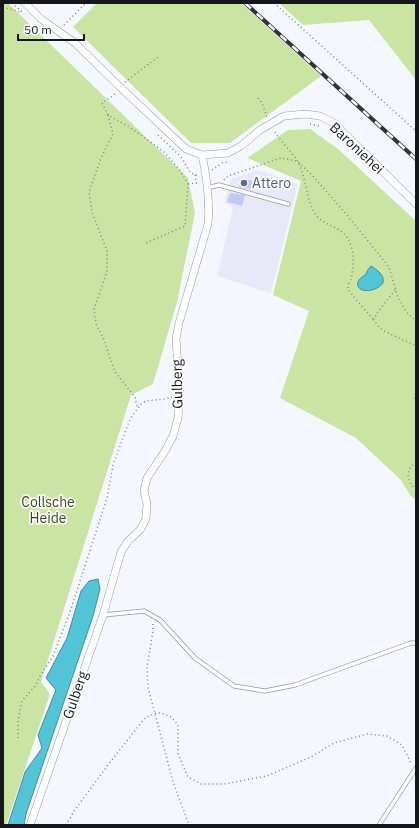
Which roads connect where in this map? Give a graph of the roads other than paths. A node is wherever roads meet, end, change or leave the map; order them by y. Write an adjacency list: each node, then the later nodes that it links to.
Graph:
1 (25, 3): 2 (street)
2 (202, 155): 3 (street, Gulberg); 5 (street, Baroniehei)
3 (207, 188): 4 (lane); 6 (street, Gulberg)
4 (288, 204)
5 (416, 204)
6 (103, 615): 7 (lane); 9 (street, Gulberg)
7 (416, 643)
8 (415, 770): 10 (lane)
9 (30, 825)
10 (379, 825)

